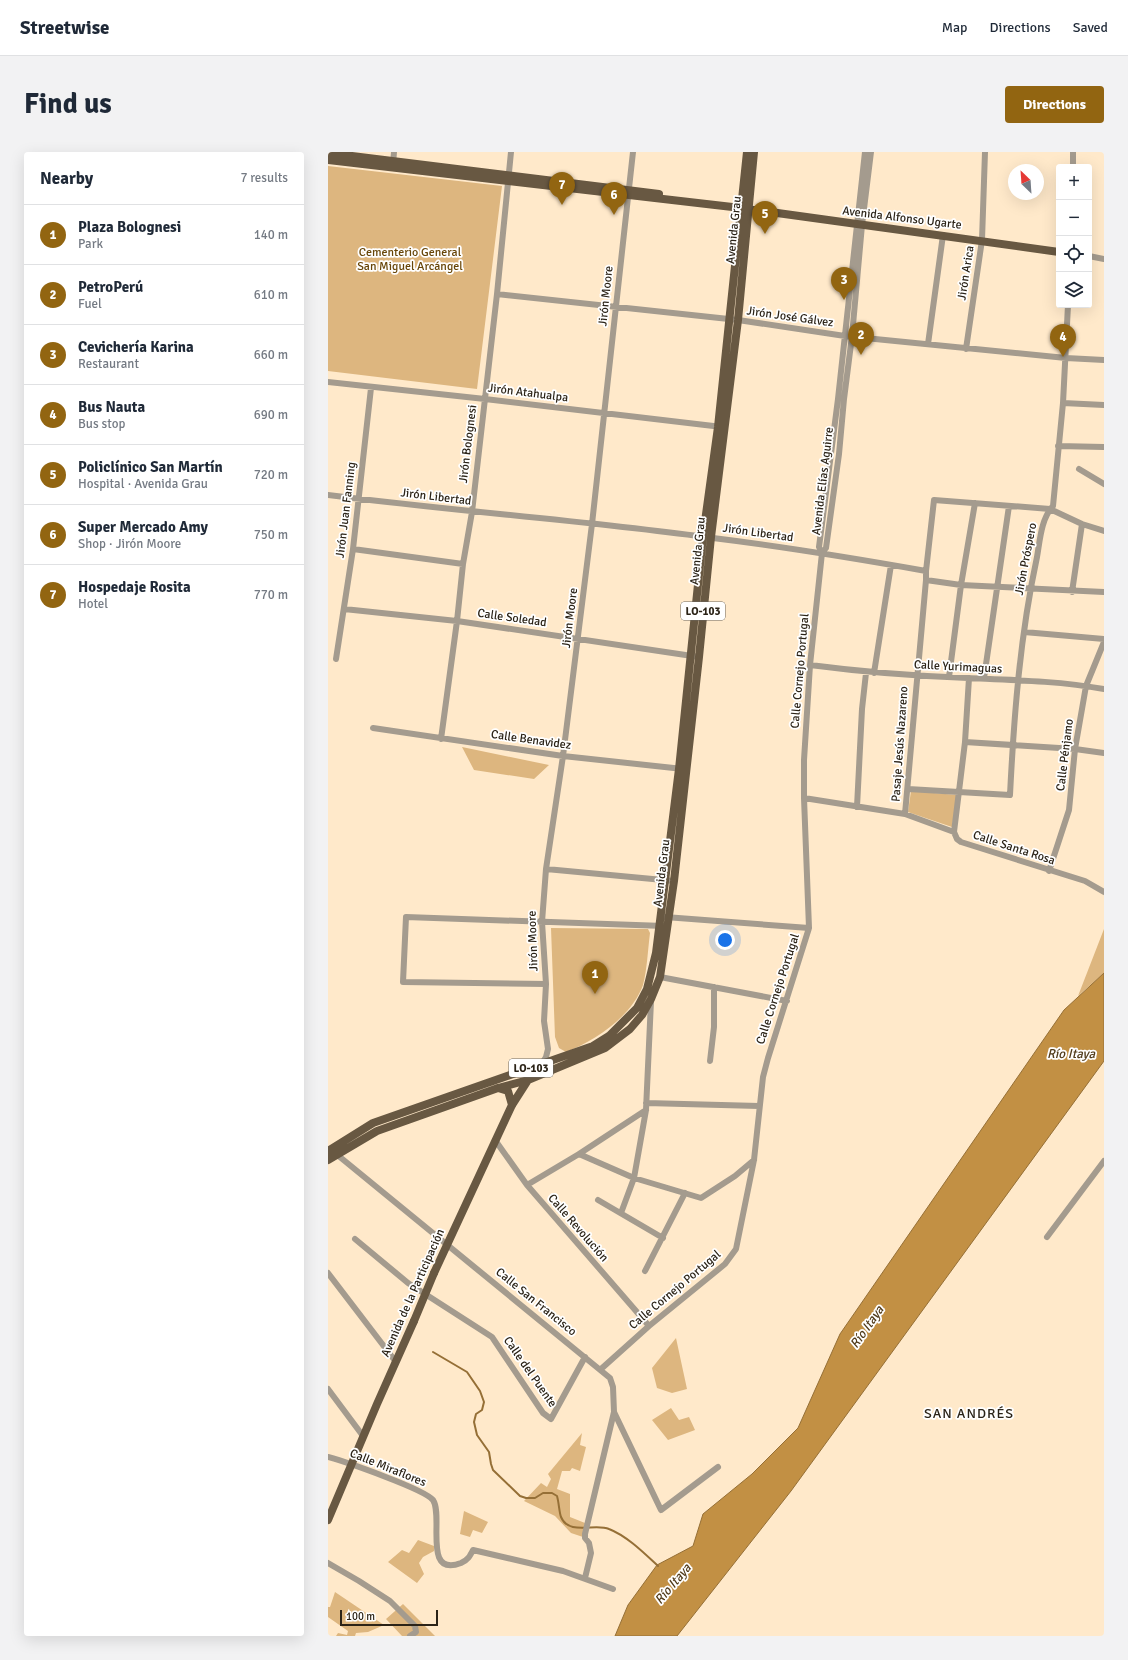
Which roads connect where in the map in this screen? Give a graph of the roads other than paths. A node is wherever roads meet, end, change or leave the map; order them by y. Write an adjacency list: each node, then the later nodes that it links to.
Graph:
1 (394, 152): 13 (street)
2 (511, 152): 14 (street, Jirón Bolognesi)
3 (633, 152): 15 (street, Jirón Moore)
4 (747, 152): 16 (main road, Avenida Grau / LO-103)
5 (754, 152): 16 (main road, Avenida Grau / LO-103)
6 (866, 152): 17 (street, Avenida Elías Aguirre)
7 (871, 152): 17 (street, Avenida Elías Aguirre)
8 (985, 152): 19 (street, Jirón Arica)
9 (1074, 152): 12 (street)
10 (328, 153): 13 (main road, Avenida Alfonso Ugarte)
11 (328, 160): 13 (main road, Avenida Alfonso Ugarte)
12 (1073, 164)
13 (393, 165): 14 (main road, Avenida Alfonso Ugarte)
14 (508, 178): 15 (main road, Avenida Alfonso Ugarte); 23 (street, Jirón Bolognesi)
15 (628, 193): 16 (main road, Avenida Alfonso Ugarte); 24 (street, Jirón Moore)
16 (745, 209): 17 (main road, Avenida Alfonso Ugarte); 26 (main road, Avenida Grau / LO-103)
17 (860, 225): 18 (main road, Avenida Alfonso Ugarte); 27 (street, Avenida Elías Aguirre)
18 (943, 235): 19 (main road, Avenida Alfonso Ugarte); 28 (street)
19 (982, 240): 20 (main road, Avenida Alfonso Ugarte); 29 (street, Jirón Arica)
20 (1056, 252)
21 (1092, 257): 22 (street)
22 (1104, 259)
23 (497, 294): 24 (street, Jirón José Gálvez); 34 (street, Jirón Bolognesi)
24 (616, 307): 26 (street, Jirón José Gálvez); 37 (street, Jirón Moore)
25 (1068, 308): 30 (street, Jirón Próspero)
26 (733, 320): 27 (street, Jirón José Gálvez); 38 (main road, Avenida Grau / LO-103)
27 (849, 336): 28 (street, Jirón José Gálvez); 39 (street, Avenida Elías Aguirre); 40 (street, Avenida Elías Aguirre)
28 (928, 344): 29 (street, Jirón José Gálvez)
29 (966, 349): 30 (street, Jirón José Gálvez)
30 (1066, 358): 31 (street, Jirón José Gálvez); 35 (street, Jirón Próspero)
31 (1104, 360)
32 (328, 382): 33 (street, Jirón Atahualpa)
33 (371, 388): 34 (street, Jirón Atahualpa); 46 (street, Jirón Juan Fanning)
34 (485, 399): 37 (street, Jirón Atahualpa); 50 (street, Jirón Bolognesi)
35 (1063, 403): 36 (street); 41 (street, Jirón Próspero)
36 (1104, 405)
37 (604, 414): 38 (street, Jirón Atahualpa); 51 (street, Jirón Moore)
38 (722, 427): 54 (main road, Avenida Grau / LO-103)
39 (833, 437): 40 (street); 56 (street, Avenida Elías Aguirre)
40 (840, 438): 56 (street, Avenida Elías Aguirre)
41 (1058, 446): 42 (street); 49 (street, Jirón Próspero)
42 (1104, 447)
43 (1079, 469): 44 (street)
44 (1104, 484)
45 (328, 495): 46 (street, Jirón Libertad)
46 (358, 499): 50 (street, Jirón Libertad); 55 (street, Jirón Juan Fanning)
47 (975, 503): 48 (street); 59 (street); 61 (street)
48 (1009, 506): 49 (street); 62 (street)
49 (1050, 508): 52 (street); 63 (street, Jirón Próspero)
50 (472, 512): 51 (street, Jirón Libertad); 57 (street, Jirón Bolognesi)
51 (592, 524): 54 (street, Jirón Libertad); 69 (street, Jirón Moore)
52 (1082, 524): 53 (street); 64 (street)
53 (1104, 531)
54 (707, 537): 56 (street, Jirón Libertad); 72 (main road, Avenida Grau / LO-103)
55 (353, 549): 57 (street); 66 (street, Jirón Juan Fanning)
56 (822, 553): 58 (street, Jirón Libertad); 74 (street, Calle Cornejo Portugal)
57 (463, 564): 67 (street, Jirón Bolognesi)
58 (891, 565): 59 (street, Jirón Libertad); 76 (street)
59 (926, 571): 60 (street)
60 (926, 580): 61 (street); 77 (street, Pasaje Jesús Nazareno)
61 (961, 585): 62 (street); 78 (street)
62 (998, 588): 63 (street); 80 (street)
63 (1030, 589): 64 (street); 68 (street, Jirón Próspero)
64 (1072, 592): 65 (street)
65 (1104, 592)
66 (344, 609): 67 (street, Calle Soledad); 73 (street, Jirón Juan Fanning)
67 (457, 621): 69 (street, Calle Soledad); 85 (street, Jirón Bolognesi)
68 (1024, 632): 70 (street); 81 (street, Jirón Próspero)
69 (578, 638): 72 (street, Calle Soledad); 90 (street, Jirón Moore)
70 (1104, 639)
71 (1104, 642): 82 (street, Calle Pénjamo)
72 (695, 656): 91 (main road, Avenida Grau / LO-103)
73 (336, 659)
74 (810, 665): 75 (street, Calle Yurimaguas); 94 (street, Calle Cornejo Portugal)
75 (866, 673): 76 (street, Calle Yurimaguas); 95 (street)
76 (874, 673): 77 (street, Calle Yurimaguas)
77 (916, 676): 78 (street, Calle Yurimaguas); 92 (street, Pasaje Jesús Nazareno)
78 (949, 677): 79 (street, Calle Yurimaguas)
79 (969, 678): 80 (street, Calle Yurimaguas); 86 (street)
80 (984, 678): 81 (street, Calle Yurimaguas)
81 (1017, 680): 82 (street, Calle Yurimaguas); 87 (street, Jirón Próspero)
82 (1086, 686): 83 (street, Calle Yurimaguas); 88 (street, Calle Pénjamo)
83 (1104, 689)
84 (373, 728): 85 (street, Calle Benavidez)
85 (441, 739): 90 (street, Calle Benavidez)
86 (965, 742): 87 (street); 93 (street)
87 (1013, 745): 88 (street); 93 (street, Jirón Próspero)
88 (1075, 749): 89 (street); 99 (street, Calle Pénjamo)
89 (1104, 753)
90 (563, 756): 91 (street, Calle Benavidez); 98 (street, Jirón Moore)
91 (683, 769): 100 (main road, Avenida Grau / LO-103)
92 (908, 789): 93 (street); 96 (street, Pasaje Jesús Nazareno)
93 (959, 791): 97 (street)
94 (804, 798): 95 (street, Calle Santa Rosa); 105 (street, Calle Cornejo Portugal)
95 (857, 807): 96 (street, Calle Santa Rosa)
96 (905, 814): 97 (street, Calle Santa Rosa)
97 (954, 832): 99 (street, Calle Santa Rosa)
98 (546, 869): 100 (street); 103 (street, Jirón Moore)
99 (1049, 871): 101 (street, Calle Santa Rosa)
100 (670, 880): 102 (main road, Avenida Grau / LO-103)
101 (1104, 892)
102 (665, 917): 104 (main road, LO-103); 105 (street)
103 (542, 922): 104 (street); 107 (street, Jirón Moore); 107 (street)
104 (664, 926): 106 (main road, LO-103); 112 (main road, LO-103)
105 (809, 928): 110 (street, Calle Cornejo Portugal)
106 (660, 977): 108 (street); 109 (main road, LO-103)
107 (546, 984): 112 (street, Jirón Moore)
108 (714, 987): 110 (street); 111 (street)
109 (651, 999): 113 (main road, LO-103); 116 (street)
110 (787, 1001): 117 (street, Calle Cornejo Portugal)
111 (710, 1061)
112 (541, 1065): 113 (street, Jirón Moore); 119 (main road, LO-103)
113 (528, 1080): 114 (main road, LO-103); 115 (main road, Avenida de la Participación)
114 (498, 1088): 115 (main road); 119 (main road, LO-103)
115 (512, 1105): 118 (main road, Avenida de la Participación)
116 (646, 1106): 117 (street); 120 (street); 124 (street)
117 (759, 1106): 122 (street, Calle Cornejo Portugal)
118 (496, 1140): 125 (street, Calle Revolución); 132 (main road, Avenida de la Participación)
119 (332, 1151): 121 (main road, LO-103); 132 (street, Calle San Francisco)
120 (579, 1154): 124 (street); 125 (street)
121 (328, 1160)
122 (754, 1160): 126 (street); 135 (street, Calle Cornejo Portugal)
123 (1104, 1161): 129 (street)
124 (634, 1178): 126 (street); 128 (street)
125 (527, 1185): 135 (street, Calle Revolución)
126 (685, 1193): 130 (street)
127 (598, 1200): 128 (street)
128 (621, 1213): 130 (street)
129 (1047, 1237)
130 (663, 1238): 133 (street)
131 (355, 1239): 136 (street, Calle del Puente)
132 (448, 1244): 136 (street, Calle San Francisco); 137 (main road, Avenida de la Participación, bridge)
133 (645, 1271)
134 (328, 1274): 137 (street)
135 (650, 1326): 138 (street, Calle Cornejo Portugal)
136 (585, 1357): 138 (street, Calle San Francisco)
137 (396, 1362): 141 (main road, Avenida de la Participación)
138 (600, 1369): 140 (street, Calle San Francisco)
139 (328, 1389): 141 (street, Calle Miraflores)
140 (614, 1412): 144 (street, Calle San Francisco); 147 (street)
141 (363, 1436): 143 (main road, Avenida de la Participación)
142 (328, 1457): 143 (street, Calle Miraflores)
143 (352, 1464): 145 (main road, Avenida de la Participación); 147 (street, Calle Miraflores)
144 (718, 1467)
145 (328, 1520)
146 (328, 1563): 149 (street)
147 (585, 1578): 148 (street)
148 (613, 1589)
149 (410, 1636)

